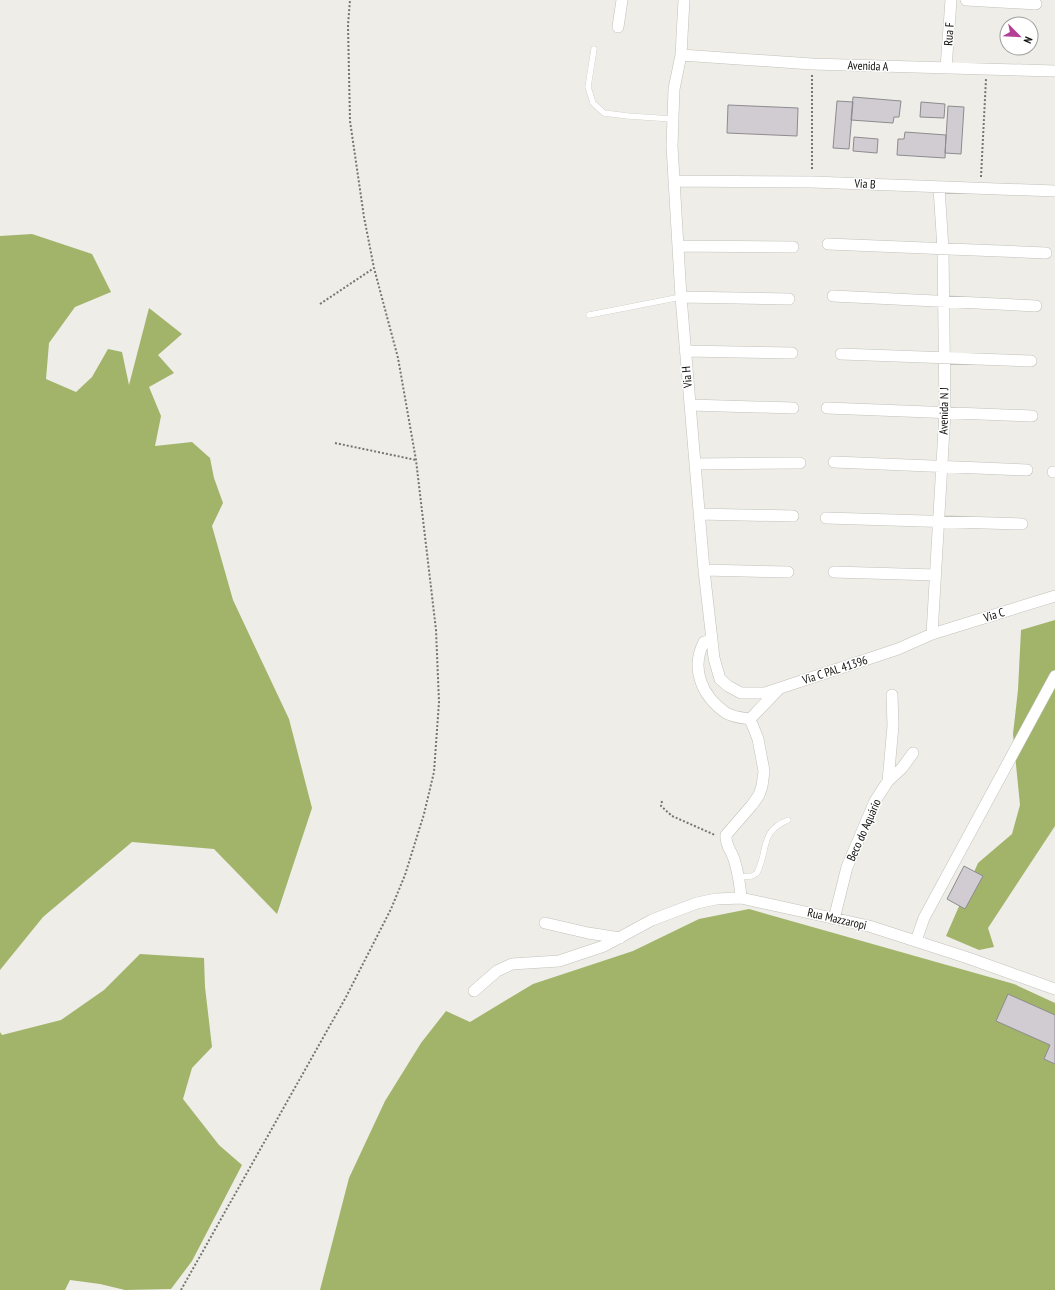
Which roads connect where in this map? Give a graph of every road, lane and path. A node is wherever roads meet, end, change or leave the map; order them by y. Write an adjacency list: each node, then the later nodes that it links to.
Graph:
1 (350, 0): 25 (path)
2 (622, 0): 7 (street)
3 (684, 0): 9 (street)
4 (951, 0): 11 (street, Rua F)
5 (966, 0): 6 (street)
6 (1036, 4)
7 (618, 27)
8 (594, 49): 14 (lane)
9 (681, 55): 10 (street, Avenida A); 14 (street, Via H)
10 (812, 64): 11 (street, Avenida A); 16 (path)
11 (946, 68): 12 (street, Avenida A)
12 (986, 70): 13 (street, Avenida A); 18 (path)
13 (1055, 71)
14 (672, 119): 15 (street, Via H)
15 (675, 181): 16 (street, Via B); 21 (street, Via H)
16 (812, 182): 17 (street, Via B)
17 (939, 188): 18 (street, Via B); 23 (street, Avenida N J)
18 (980, 189): 19 (street, Via B)
19 (1055, 191)
20 (828, 244): 23 (street)
21 (678, 246): 22 (street); 27 (street, Via H)
22 (794, 246)
23 (944, 248): 24 (street); 29 (street, Avenida N J)
24 (1046, 253)
25 (374, 268): 30 (path); 44 (path)
26 (833, 296): 29 (street)
27 (681, 297): 28 (street); 32 (lane); 33 (street, Via H)
28 (789, 299)
29 (944, 302): 31 (street); 36 (street, Avenida N J)
30 (320, 304)
31 (1036, 306)
32 (589, 316)
33 (685, 351): 34 (street); 38 (street, Via H)
34 (792, 353)
35 (841, 354): 36 (street)
36 (944, 357): 37 (street); 41 (street, Avenida N J)
37 (1031, 361)
38 (690, 405): 39 (street); 47 (street, Via H)
39 (793, 408)
40 (827, 408): 41 (street)
41 (945, 412): 42 (street); 48 (street, Avenida N J)
42 (1032, 416)
43 (335, 443): 44 (path)
44 (416, 460): 80 (path)
45 (834, 462): 48 (street)
46 (800, 463): 47 (street)
47 (694, 464): 50 (street, Via H)
48 (943, 467): 49 (street); 53 (street, Avenida N J)
49 (1027, 470)
50 (699, 514): 51 (street); 55 (street, Via H)
51 (793, 516)
52 (826, 518): 53 (street)
53 (937, 522): 54 (street); 58 (street, Avenida N J)
54 (1022, 524)
55 (704, 570): 56 (street); 61 (street, Via H)
56 (788, 572)
57 (834, 572): 58 (street)
58 (935, 575): 60 (street, Avenida N J)
59 (1055, 596): 60 (street, Via C)
60 (932, 634): 63 (street, Via C PAL 41396)
61 (712, 640): 64 (street, Via H); 66 (street)
62 (1055, 676): 77 (street)
63 (779, 689): 64 (street, Via C PAL 41396); 66 (street)
64 (734, 691)
65 (892, 695): 68 (street)
66 (750, 719): 71 (street)
67 (913, 753): 68 (street, Beco do Aquário)
68 (888, 781): 74 (street, Beco do Aquário)
69 (662, 801): 71 (path)
70 (788, 820): 72 (lane)
71 (726, 840): 72 (street)
72 (739, 877): 73 (street)
73 (741, 898): 74 (street, Rua Mazzaropi); 76 (street, Rua Mazzaropi)
74 (834, 919): 77 (street, Rua Mazzaropi)
75 (545, 923): 76 (street)
76 (620, 938): 79 (street, Rua Mazzaropi)
77 (916, 941): 78 (street, Rua Mazzaropi)
78 (1055, 989)
79 (474, 991)
80 (181, 1290)

